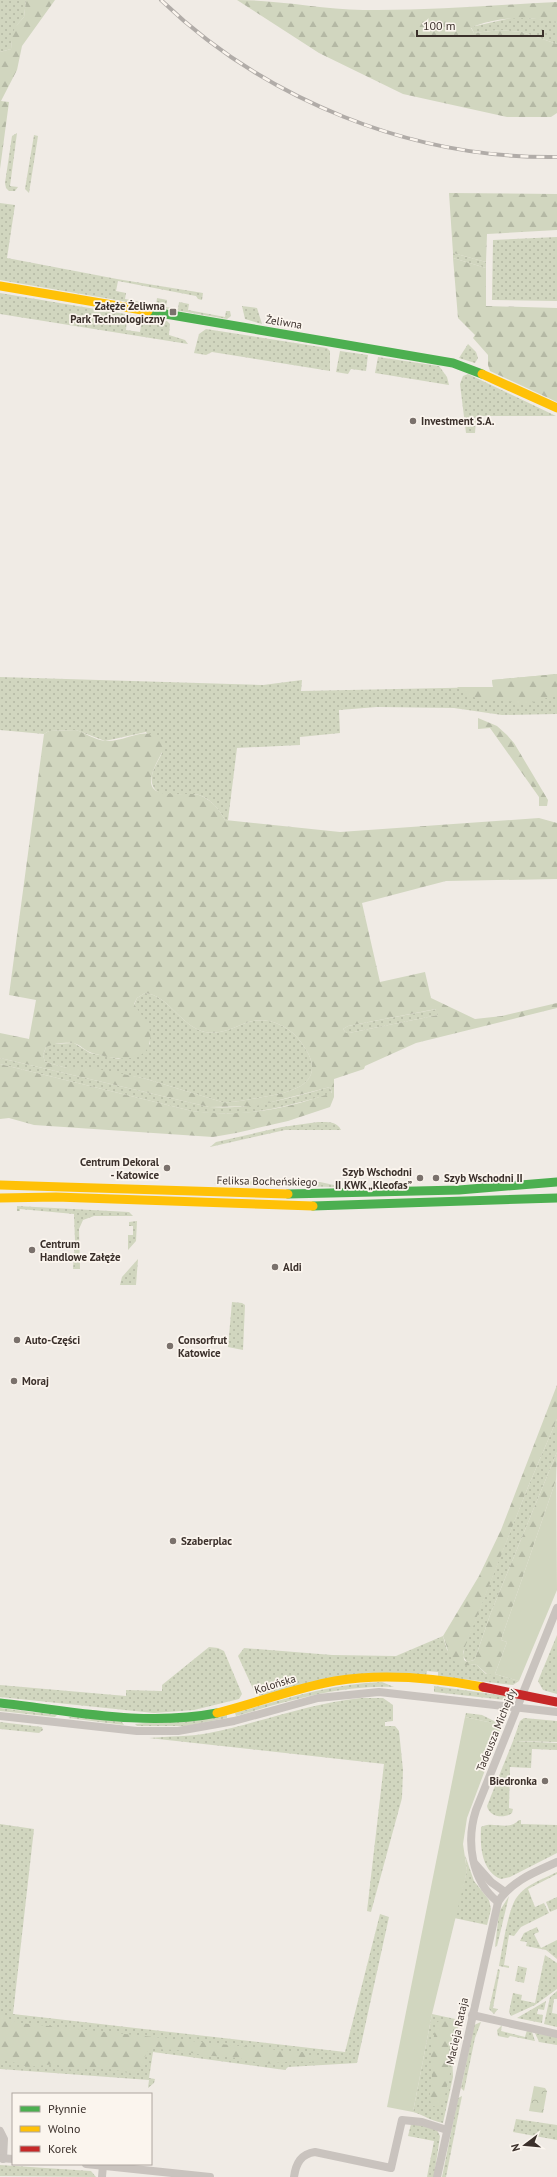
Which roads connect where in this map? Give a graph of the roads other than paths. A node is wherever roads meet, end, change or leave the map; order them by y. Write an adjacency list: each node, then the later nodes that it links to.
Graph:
1 (0, 286): 2 (street, Żeliwna)
2 (557, 408)
3 (557, 1182): 4 (street, Feliksa Bocheńskiego)
4 (0, 1185)
5 (0, 1198): 6 (street)
6 (557, 1198)
7 (557, 1608): 8 (street, Tadeusza Michejdy)
8 (522, 1694): 9 (street, Kolońska); 10 (street, Kolońska); 11 (street, Tadeusza Michejdy)
9 (557, 1702)
10 (0, 1703)
11 (518, 1706): 12 (street); 13 (street); 15 (street, Tadeusza Michejdy)
12 (557, 1712)
13 (0, 1716)
14 (557, 1862): 16 (street, Macieja Rataja)
15 (474, 1863): 16 (street); 17 (street, Tadeusza Michejdy)
16 (505, 1892): 17 (street, Macieja Rataja)
17 (498, 1902): 18 (street, Macieja Rataja)
18 (472, 2015): 19 (street); 20 (street, Macieja Rataja)
19 (557, 2034)
20 (447, 2130): 28 (street); 29 (street, Macieja Rataja)
21 (0, 2131): 22 (street)
22 (1, 2158): 23 (street)
23 (12, 2159)
24 (103, 2165): 25 (street); 26 (street)
25 (139, 2166): 27 (street)
26 (102, 2177)
27 (210, 2177)
28 (294, 2177)
29 (437, 2177)

